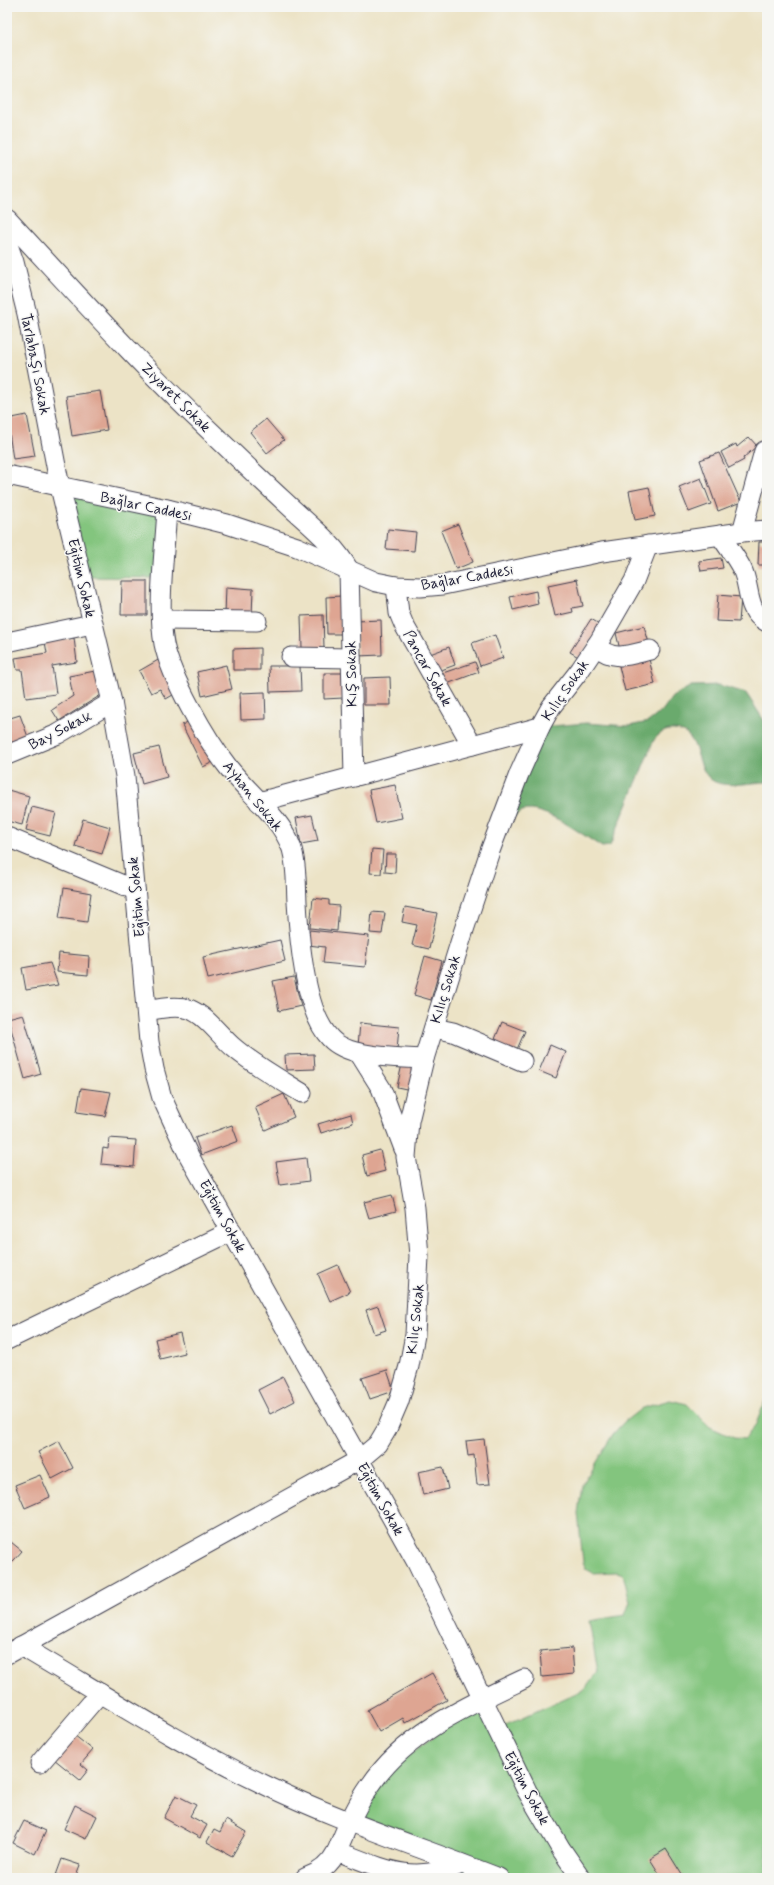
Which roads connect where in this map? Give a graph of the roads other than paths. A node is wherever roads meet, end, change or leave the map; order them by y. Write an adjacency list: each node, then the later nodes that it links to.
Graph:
1 (7, 219): 11 (street, Ziyaret Sokak)
2 (7, 242): 5 (street, Tarlabaşı Sokak)
3 (764, 451): 8 (street)
4 (7, 475): 5 (street, Bağlar Caddesi)
5 (60, 487): 6 (street, Bağlar Caddesi); 16 (street, Eğitim Sokak)
6 (167, 509): 11 (street, Bağlar Caddesi); 13 (street, Ayhan Sokak)
7 (767, 530): 8 (street, Bağlar Caddesi)
8 (742, 532): 9 (street, Bağlar Caddesi)
9 (720, 535): 10 (street, Bağlar Caddesi); 15 (street)
10 (648, 545): 12 (street, Bağlar Caddesi); 18 (street, Kılıç Sokak)
11 (349, 570): 12 (street, Bağlar Caddesi); 21 (street, Kış Sokak)
12 (396, 586): 24 (street, Pancar Sokak)
13 (162, 620): 14 (street); 27 (street, Ayhan Sokak)
14 (257, 621)
15 (767, 622)
16 (92, 624): 17 (street); 22 (street, Eğitim Sokak)
17 (7, 642)
18 (596, 646): 19 (street); 23 (street, Kılıç Sokak)
19 (650, 650)
20 (291, 657): 21 (street)
21 (351, 658): 26 (street, Kış Sokak)
22 (112, 702): 25 (street, Bay Sokak); 29 (street, Eğitim Sokak)
23 (540, 727): 24 (street); 31 (street, Kılıç Sokak)
24 (472, 745): 26 (street)
25 (7, 755)
26 (354, 777): 27 (street)
27 (259, 802): 32 (street, Ayhan Sokak)
28 (7, 837): 29 (street)
29 (135, 890): 30 (street, Eğitim Sokak)
30 (147, 1011): 35 (street); 37 (street, Eğitim Sokak)
31 (434, 1028): 33 (street, Kılıç Sokak); 34 (street)
32 (359, 1053): 33 (street, Ayhan Sokak); 36 (street)
33 (424, 1060): 36 (street, Kılıç Sokak)
34 (522, 1061)
35 (302, 1094)
36 (406, 1157): 39 (street, Kılıç Sokak)
37 (232, 1232): 38 (street); 39 (street, Eğitim Sokak)
38 (7, 1340)
39 (359, 1460): 40 (street, Kılıç Sokak); 43 (street, Eğitim Sokak)
40 (14, 1650): 42 (street)
41 (524, 1679): 43 (street)
42 (100, 1693): 44 (street); 45 (street)
43 (482, 1698): 45 (street); 50 (street, Eğitim Sokak)
44 (40, 1763)
45 (349, 1821): 46 (street); 47 (street)
46 (337, 1851): 47 (street); 48 (street)
47 (462, 1864): 49 (street)
48 (304, 1878)
49 (499, 1878)
50 (581, 1878)

